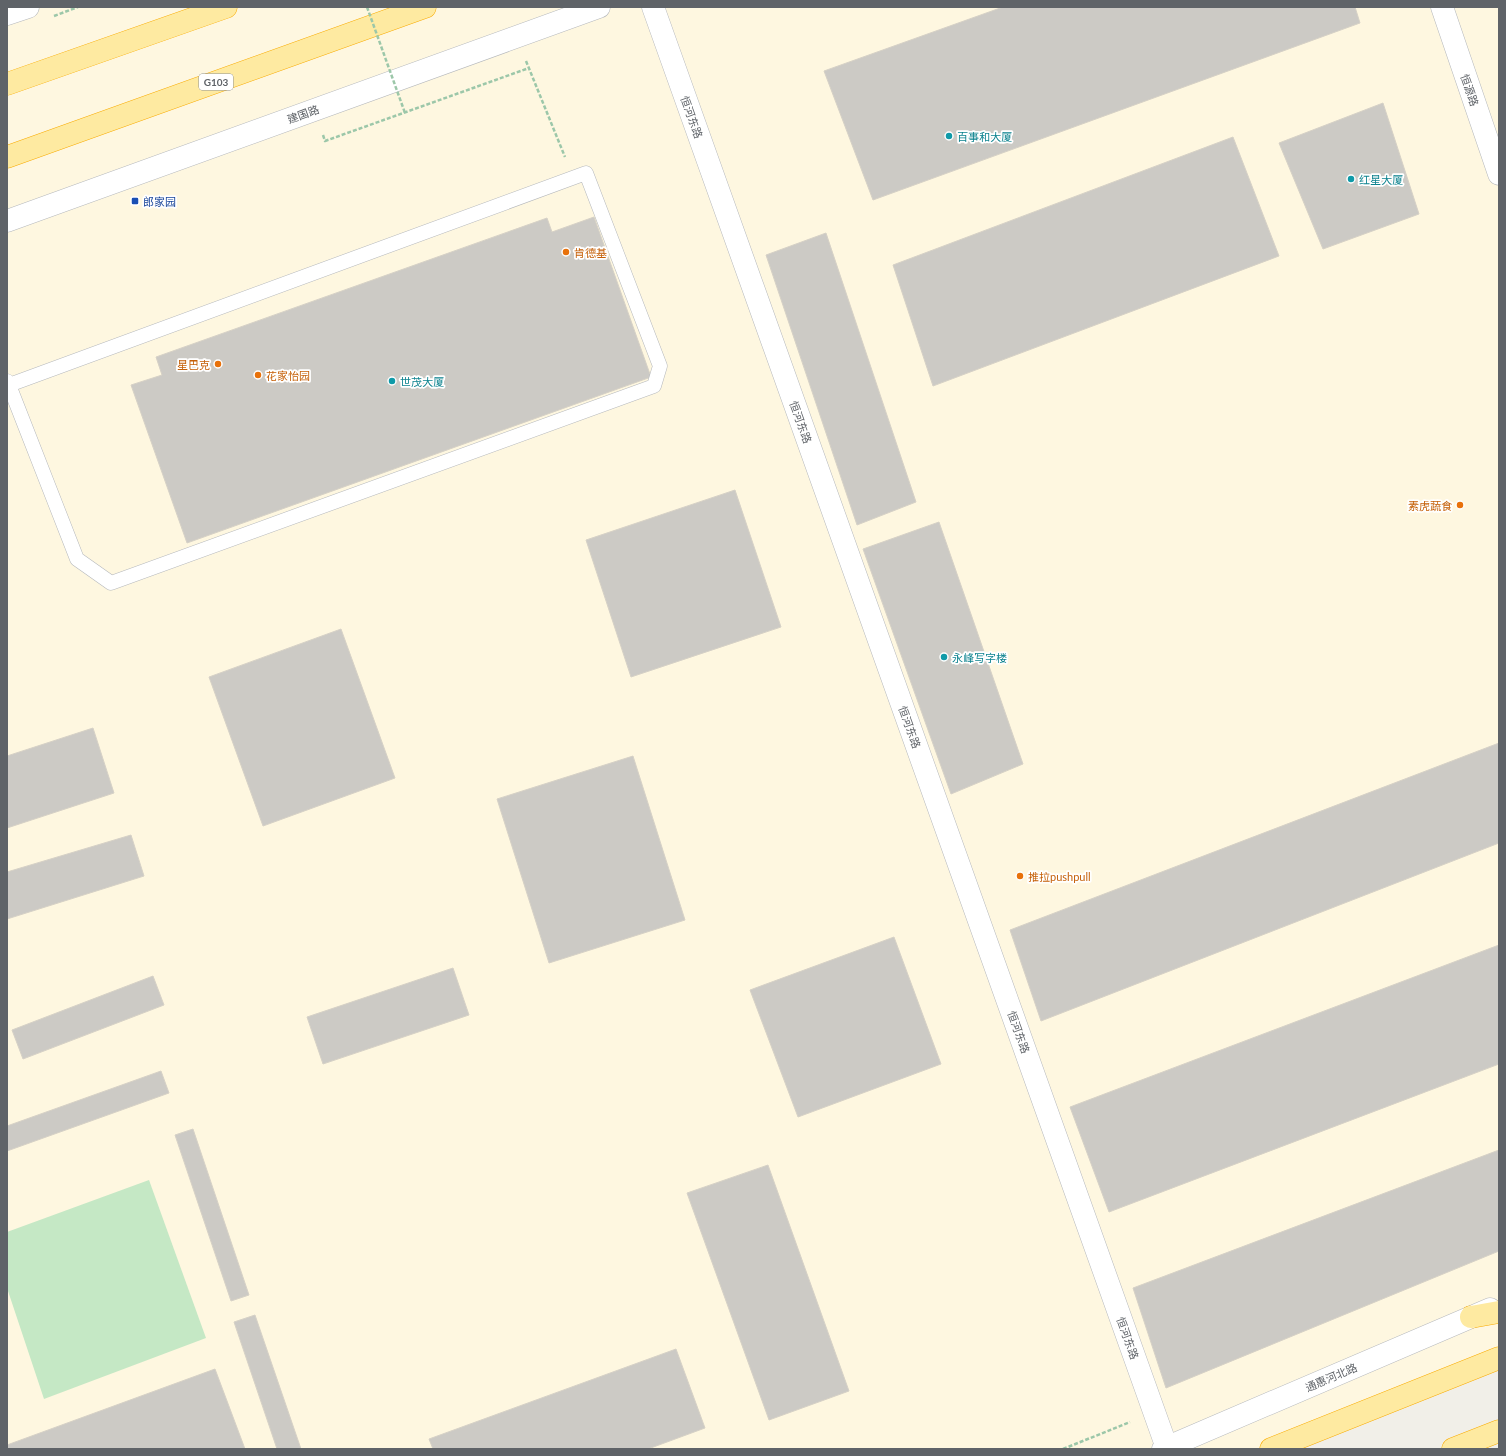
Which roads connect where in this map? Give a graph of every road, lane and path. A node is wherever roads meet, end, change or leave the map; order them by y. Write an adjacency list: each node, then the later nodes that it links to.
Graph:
1 (226, 7): 9 (highway)
2 (367, 7): 10 (path, bridge)
3 (425, 7): 12 (highway, G103)
4 (599, 7): 7 (street, 建国路)
5 (653, 7): 21 (street, 恒河东路)
6 (1442, 7): 13 (street, 恒源路)
7 (516, 37): 8 (path); 15 (street, 建国路)
8 (529, 68): 10 (path); 14 (path)
9 (7, 84)
10 (405, 113): 11 (path)
11 (325, 142)
12 (7, 157)
13 (1499, 174)
14 (573, 178): 16 (lane); 16 (lane)
15 (7, 221)
16 (8, 383)
17 (1499, 1305): 19 (street, 通惠河北路)
18 (1499, 1312): 19 (highway)
19 (1471, 1317): 23 (street, 通惠河北路)
20 (1499, 1358): 25 (highway)
21 (1155, 1412): 23 (street, 恒河东路); 24 (path)
22 (1499, 1431): 26 (highway)
23 (1165, 1448)
24 (1063, 1449)
25 (1271, 1449)
26 (1453, 1449)

